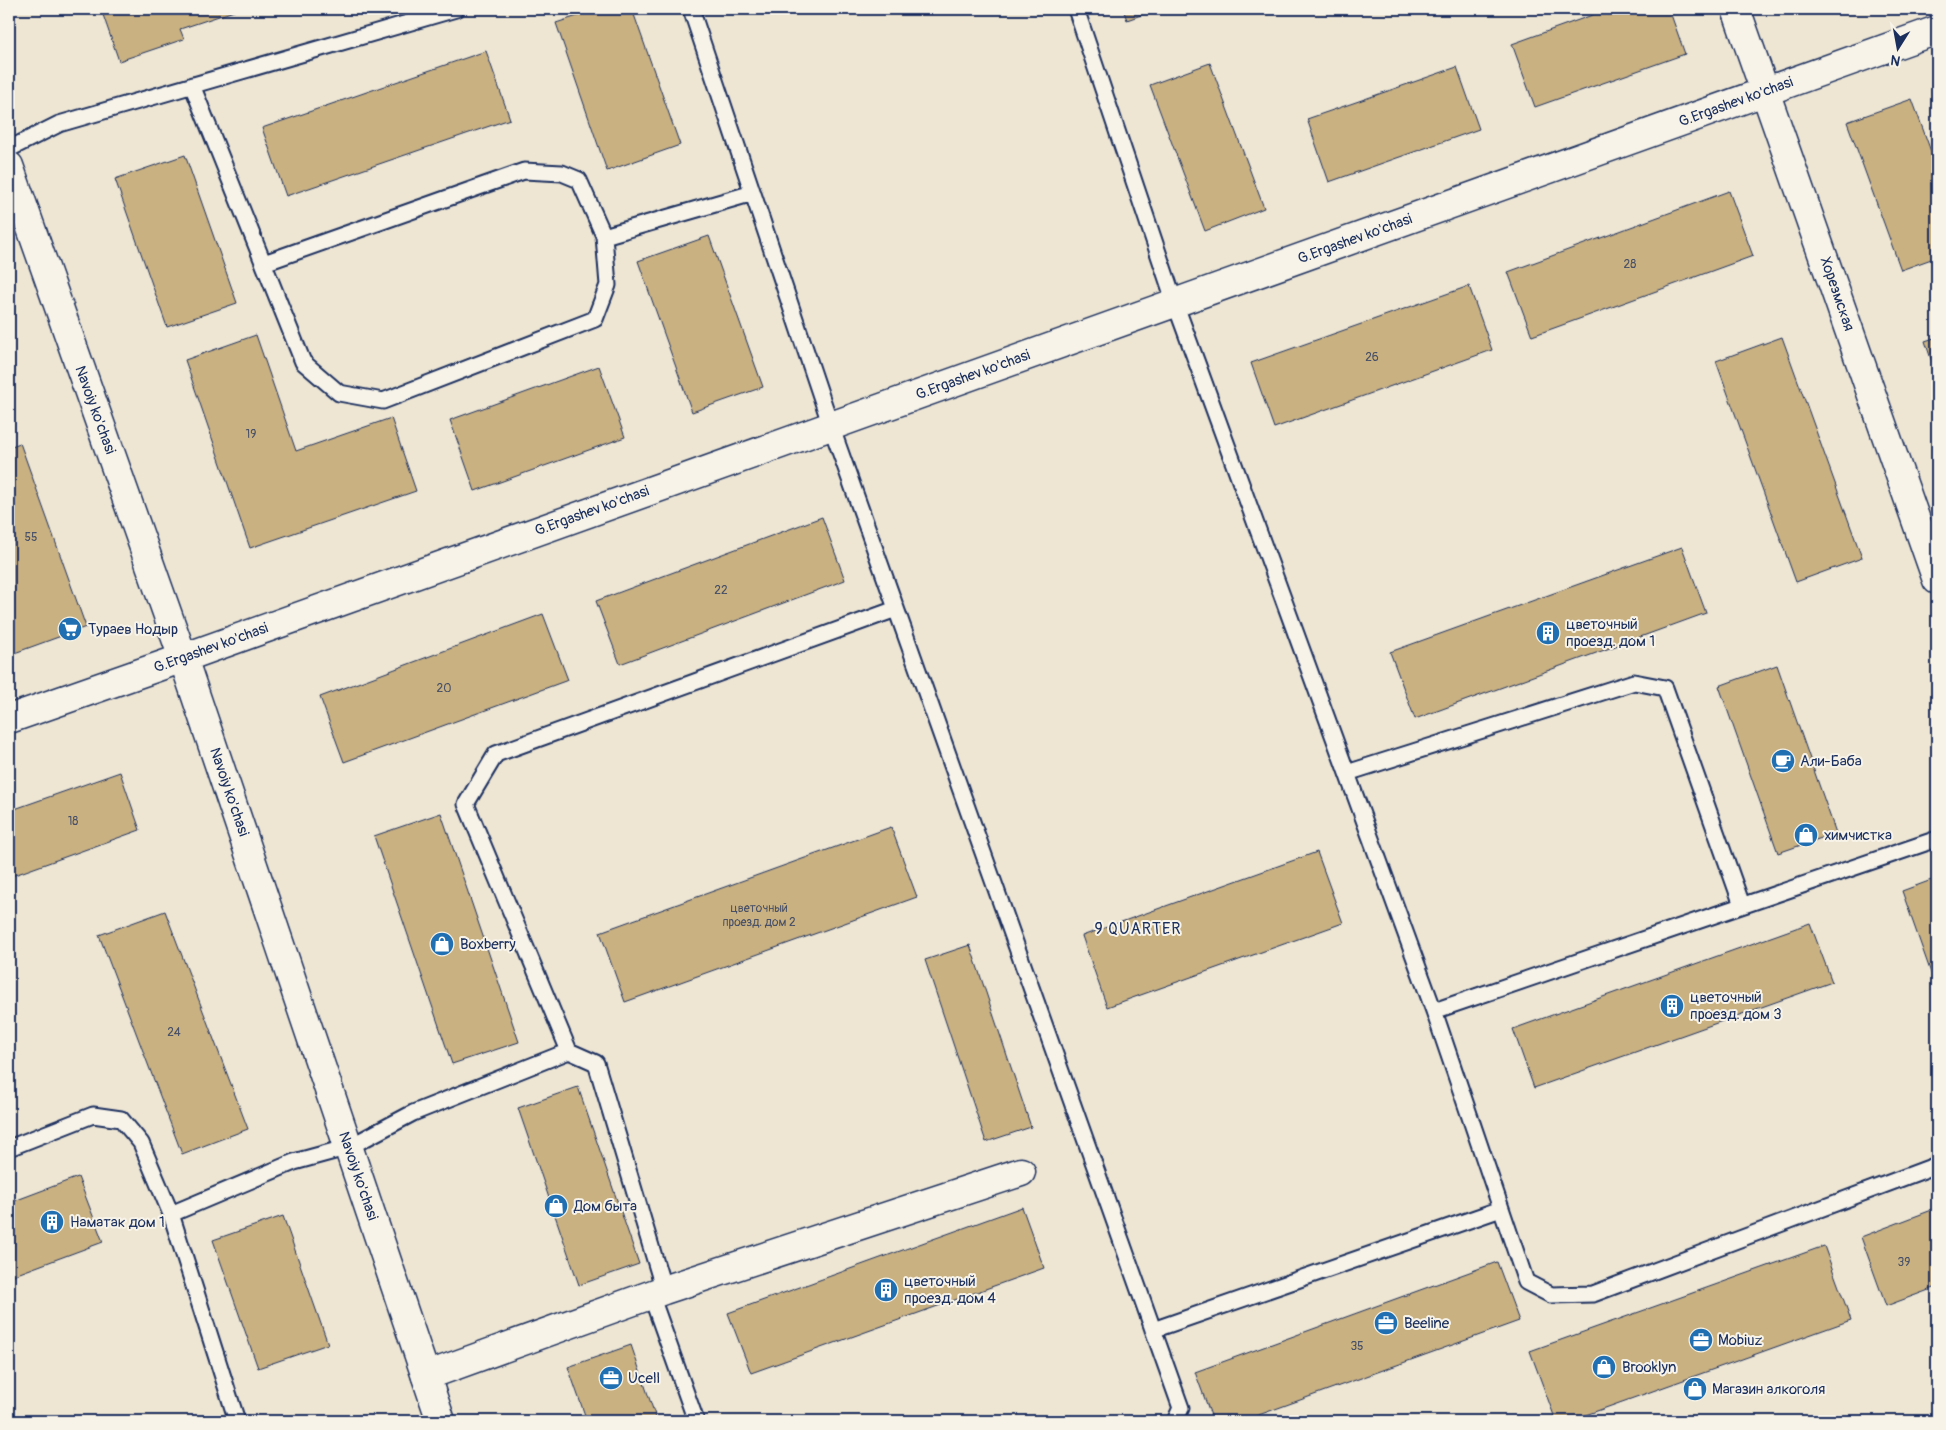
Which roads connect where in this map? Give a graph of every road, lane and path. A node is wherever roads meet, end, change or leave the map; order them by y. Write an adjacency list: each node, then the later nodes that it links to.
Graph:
1 (456, 9): 6 (lane)
2 (691, 9): 10 (lane)
3 (1076, 9): 13 (lane)
4 (1736, 9): 7 (street, Хорезмская)
5 (1937, 30): 7 (street, G.Ergashev ko'chasi)
6 (192, 85): 8 (lane); 12 (lane)
7 (1765, 92): 13 (street, G.Ergashev ko'chasi); 15 (street, Хорезмская)
8 (9, 149)
9 (9, 166): 17 (street, Navoiy ko'chasi)
10 (753, 192): 11 (lane); 14 (lane)
11 (604, 236): 12 (lane); 12 (lane)
12 (264, 263)
13 (1175, 303): 14 (street, G.Ergashev ko'chasi); 19 (lane)
14 (831, 426): 16 (lane); 17 (street, G.Ergashev ko'chasi)
15 (1937, 580)
16 (896, 609): 23 (lane); 31 (lane)
17 (184, 658): 18 (street, G.Ergashev ko'chasi); 24 (street, Navoiy ko'chasi)
18 (9, 719)
19 (1347, 773): 21 (lane); 22 (lane)
20 (1937, 839): 21 (lane)
21 (1742, 905): 22 (lane)
22 (1434, 1011): 28 (lane)
23 (569, 1051): 24 (lane); 30 (lane)
24 (348, 1147): 29 (lane); 32 (street, Navoiy ko'chasi)
25 (9, 1148): 29 (lane)
26 (1937, 1165): 28 (lane)
27 (1021, 1172): 30 (street)
28 (1501, 1209): 31 (lane)
29 (171, 1214): 33 (lane)
30 (658, 1292): 32 (street); 35 (lane)
31 (1154, 1330): 36 (lane)
32 (426, 1376): 34 (street, Navoiy ko'chasi)
33 (237, 1421)
34 (441, 1421)
35 (696, 1421)
36 (1175, 1421)

